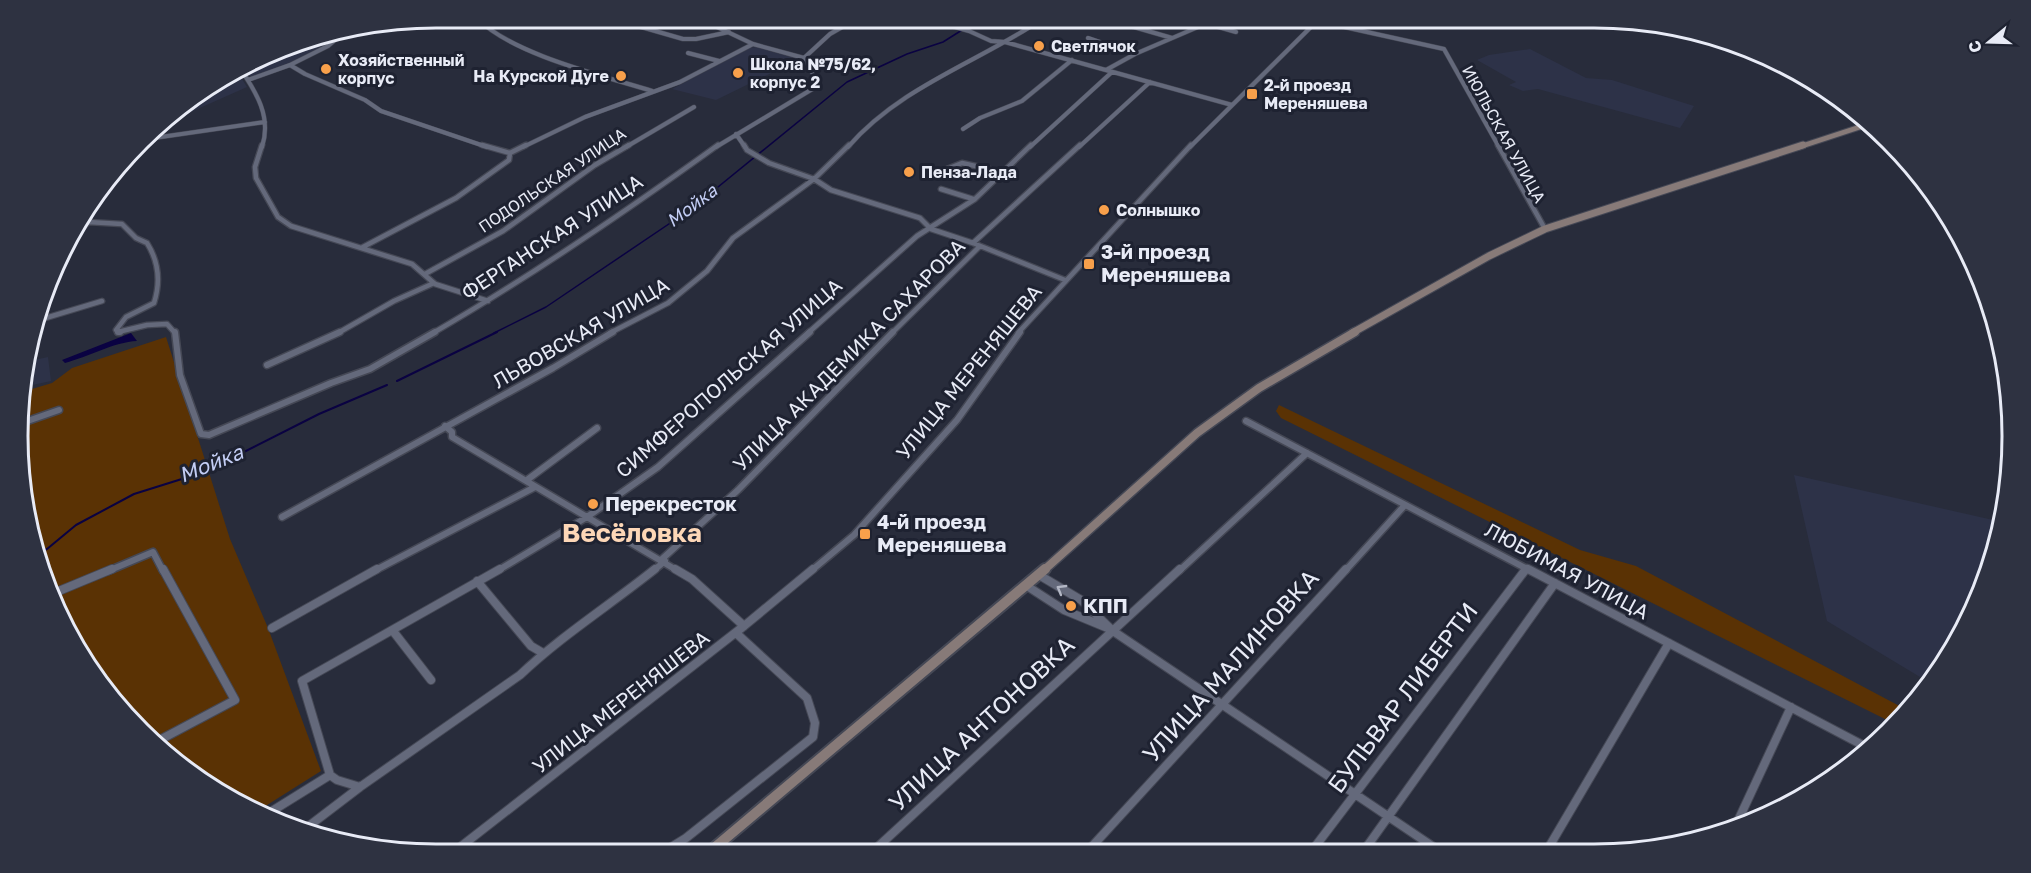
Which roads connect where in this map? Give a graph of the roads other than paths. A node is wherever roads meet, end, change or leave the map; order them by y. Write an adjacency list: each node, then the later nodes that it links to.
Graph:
1 (486, 28): 29 (street)
2 (645, 28): 12 (street)
3 (720, 28): 12 (street)
4 (841, 28): 21 (street)
5 (959, 28): 17 (street)
6 (1028, 28): 17 (street, ЛЬВОВСКАЯ УЛИЦА)
7 (1137, 28): 15 (street)
8 (1194, 28): 15 (street, СИМФЕРОПОЛЬСКАЯ УЛИЦА)
9 (1222, 28): 13 (street)
10 (1311, 28): 30 (street, УЛИЦА МЕРЕНЯШЕВА)
11 (1353, 28): 45 (street, ИЮЛЬСКАЯ УЛИЦА)
12 (729, 32): 18 (street)
13 (1236, 32)
14 (1088, 38): 20 (street)
15 (1172, 38): 20 (street, СИМФЕРОПОЛЬСКАЯ УЛИЦА)
16 (333, 41): 24 (street)
17 (1005, 42): 22 (street); 40 (street, ЛЬВОВСКАЯ УЛИЦА)
18 (753, 44): 21 (street); 23 (street, ПОДОЛЬСКАЯ УЛИЦА)
19 (688, 53): 23 (street)
20 (1135, 54): 25 (street, СИМФЕРОПОЛЬСКАЯ УЛИЦА)
21 (804, 58): 35 (street, ФЕРГАНСКАЯ УЛИЦА)
22 (1072, 60): 25 (street); 34 (street)
23 (720, 61): 29 (street, ПОДОЛЬСКАЯ УЛИЦА)
24 (290, 65): 27 (street); 37 (street)
25 (1109, 71): 28 (street); 39 (street, СИМФЕРОПОЛЬСКАЯ УЛИЦА)
26 (246, 76): 27 (street)
27 (248, 80): 32 (street)
28 (1150, 82): 30 (street); 46 (street, УЛИЦА АКАДЕМИКА САХАРОВА)
29 (653, 91): 37 (street, ПОДОЛЬСКАЯ УЛИЦА)
30 (1232, 105): 49 (street, УЛИЦА МЕРЕНЯШЕВА)
31 (694, 106): 48 (street, ПОДОЛЬСКАЯ УЛИЦА)
32 (265, 122): 36 (street); 47 (street)
33 (1860, 127): 45 (street)
34 (963, 129)
35 (736, 134): 40 (street); 52 (street, ФЕРГАНСКАЯ УЛИЦА)
36 (159, 137)
37 (510, 153): 47 (street, ПОДОЛЬСКАЯ УЛИЦА)
38 (947, 169): 39 (street)
39 (1002, 172): 42 (street, СИМФЕРОПОЛЬСКАЯ УЛИЦА)
40 (814, 179): 44 (street); 58 (street, ЛЬВОВСКАЯ УЛИЦА)
41 (941, 189): 42 (street)
42 (973, 199): 44 (street, СИМФЕРОПОЛЬСКАЯ УЛИЦА)
43 (89, 222): 52 (street, ФЕРГАНСКАЯ УЛИЦА)
44 (931, 229): 46 (street); 65 (street, СИМФЕРОПОЛЬСКАЯ УЛИЦА)
45 (1545, 229): 68 (street)
46 (976, 245): 49 (street, УЛИЦА АКАДЕМИКА САХАРОВА); 66 (street, УЛИЦА АКАДЕМИКА САХАРОВА)
47 (363, 247): 48 (street)
48 (425, 274): 50 (street)
49 (1065, 280): 73 (street, УЛИЦА МЕРЕНЯШЕВА)
50 (434, 283): 52 (street); 54 (street)
51 (102, 301): 53 (street)
52 (488, 301)
53 (46, 318)
54 (267, 365)
55 (59, 410): 56 (street)
56 (29, 421)
57 (1246, 421): 60 (street, ЛЮБИМАЯ УЛИЦА)
58 (445, 426): 61 (street); 64 (street, ЛЬВОВСКАЯ УЛИЦА)
59 (597, 428): 61 (street)
60 (1307, 453): 63 (street, ЛЮБИМАЯ УЛИЦА); 76 (street, УЛИЦА АНТОНОВКА)
61 (527, 480): 62 (street)
62 (535, 487): 65 (street); 74 (street)
63 (1405, 505): 67 (street, ЛЮБИМАЯ УЛИЦА); 81 (street, УЛИЦА МАЛИНОВКА)
64 (282, 517)
65 (587, 517): 66 (street); 69 (street, СИМФЕРОПОЛЬСКАЯ УЛИЦА)
66 (663, 561): 73 (street); 79 (street, УЛИЦА АКАДЕМИКА САХАРОВА)
67 (1527, 568): 70 (street, ЛЮБИМАЯ УЛИЦА); 87 (street, БУЛЬВАР ЛИБЕРТИ)
68 (1039, 575): 71 (street); 76 (street, one-way to 68)
69 (477, 581): 75 (street, СИМФЕРОПОЛЬСКАЯ УЛИЦА); 79 (street)
70 (1555, 583): 78 (street, ЛЮБИМАЯ УЛИЦА); 89 (street)
71 (1027, 586): 76 (street); 94 (street)
72 (59, 591): 83 (street)
73 (744, 627): 77 (street, УЛИЦА МЕРЕНЯШЕВА)
74 (272, 628)
75 (393, 631): 80 (street); 85 (street, СИМФЕРОПОЛЬСКАЯ УЛИЦА)
76 (1113, 631): 81 (street); 95 (street, УЛИЦА АНТОНОВКА)
77 (736, 633): 92 (street, УЛИЦА МЕРЕНЯШЕВА); 93 (street)
78 (1669, 643): 82 (street, ЛЮБИМАЯ УЛИЦА); 100 (street)
79 (543, 653): 86 (street, УЛИЦА АКАДЕМИКА САХАРОВА)
80 (431, 680)
81 (1222, 705): 87 (street); 96 (street, УЛИЦА МАЛИНОВКА)
82 (1791, 707): 84 (street, ЛЮБИМАЯ УЛИЦА); 90 (street)
83 (162, 739)
84 (1862, 745)
85 (330, 775): 86 (street); 88 (street)
86 (357, 790): 91 (street, УЛИЦА АКАДЕМИКА САХАРОВА)
87 (1355, 794): 89 (street); 97 (street, БУЛЬВАР ЛИБЕРТИ)
88 (274, 810)
89 (1388, 817): 98 (street); 99 (street)
90 (1739, 818)
91 (311, 825)
92 (464, 844)
93 (676, 844)
94 (719, 844)
95 (881, 844)
96 (1094, 844)
97 (1317, 844)
98 (1369, 844)
99 (1429, 844)
100 (1551, 844)

